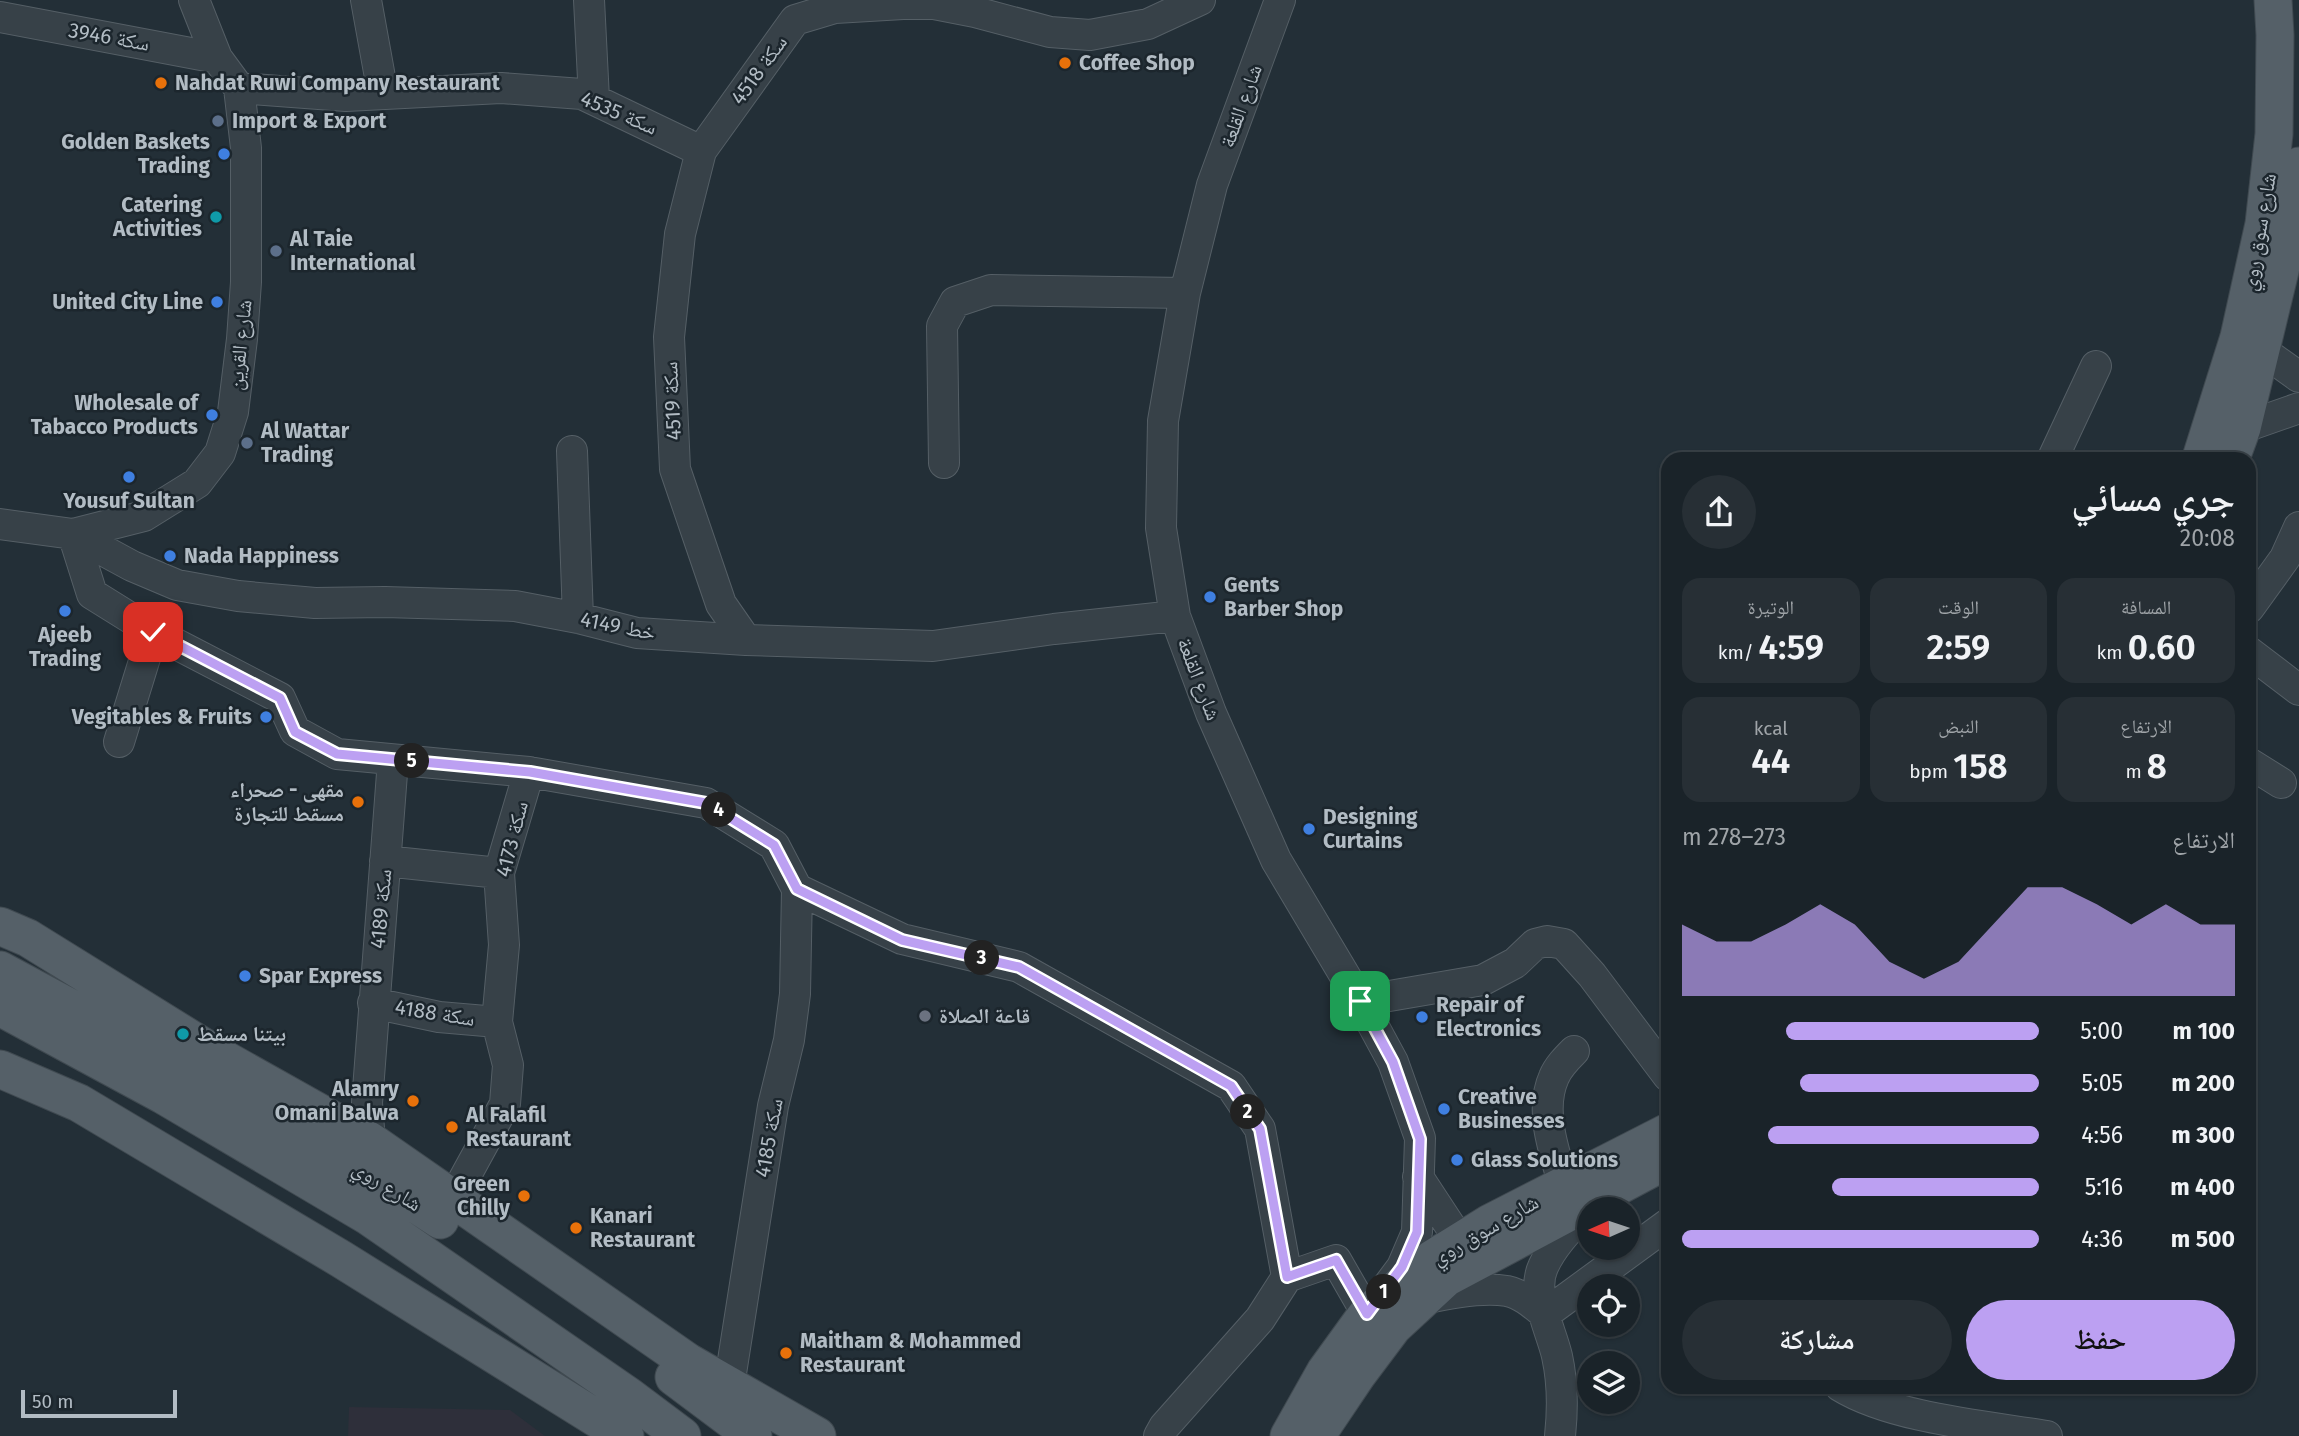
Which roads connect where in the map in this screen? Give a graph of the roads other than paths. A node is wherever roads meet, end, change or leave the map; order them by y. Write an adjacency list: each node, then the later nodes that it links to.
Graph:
1 (194, 0): 10 (street, شارع القرين)
2 (366, 0): 12 (street)
3 (589, 0): 13 (street)
4 (1200, 0): 8 (street, سكة 4518)
5 (1280, 0): 16 (street, شارع القلعة)
6 (2273, 0): 24 (main road, شارع سوق روي)
7 (797, 10): 8 (street, سكة 4518); 14 (street, سكة 4518)
8 (1146, 12)
9 (0, 17): 10 (street, سكة 3946)
10 (217, 58): 11 (street, شارع القرين)
11 (239, 88): 12 (street, سكة 4535); 28 (street, شارع القرين)
12 (383, 94): 13 (street, سكة 4535)
13 (594, 99): 14 (street, سكة 4535)
14 (701, 150): 33 (street, سكة 4519)
15 (2298, 174): 17 (main road, شارع سوق روي)
16 (1185, 293): 25 (street); 30 (street, شارع القلعة)
17 (2260, 349): 19 (street); 21 (main road, شارع سوق روي)
18 (2096, 366): 23 (street)
19 (2299, 377)
20 (2299, 408): 21 (street)
21 (2236, 443)
22 (572, 451): 31 (street)
23 (2056, 452)
24 (2203, 452)
25 (944, 463)
26 (0, 524): 28 (street, شارع القرين)
27 (2299, 527): 29 (street)
28 (73, 534): 31 (street, 4149 خط); 32 (street)
29 (2256, 598)
30 (1175, 616): 33 (street, 4149 خط); 47 (street, شارع القلعة)
31 (578, 618): 33 (street, 4149 خط)
32 (153, 632): 36 (street); 37 (street)
33 (746, 640)
34 (2256, 657): 35 (street)
35 (2299, 690)
36 (119, 742)
37 (393, 760): 39 (street); 41 (street, سكة 4189)
38 (2256, 767): 40 (street)
39 (530, 772): 42 (street, سكة 4173); 43 (street, سكة 4173)
40 (2281, 783)
41 (385, 861): 42 (street); 49 (street, سكة 4189)
42 (499, 873): 51 (street, سكة 4173)
43 (797, 889): 66 (street); 70 (street, سكة 4185)
44 (0, 926): 48 (main road)
45 (0, 951): 48 (main road)
46 (0, 970): 74 (main road, شارع روي)
47 (1360, 1001): 54 (street); 60 (street, شارع القلعة)
48 (130, 1002): 58 (main road)
49 (373, 1003): 51 (street, سكة 4188); 58 (street, سكة 4189)
50 (0, 1007): 73 (main road, شارع روي)
51 (497, 1022): 63 (street, سكة 4173)
52 (1574, 1051): 61 (street)
53 (0, 1053): 56 (main road)
54 (1661, 1067)
55 (0, 1069): 56 (main road)
56 (79, 1103): 72 (main road)
57 (1661, 1136): 61 (main road, شارع سوق روي)
58 (370, 1142): 63 (main road)
59 (1661, 1164): 62 (main road, شارع سوق روي)
60 (1419, 1177): 65 (street); 68 (street, شارع القلعة)
61 (1564, 1185): 65 (main road, شارع سوق روي)
62 (1600, 1196): 67 (main road, شارع سوق روي); 69 (street)
63 (453, 1199): 70 (main road)
64 (1661, 1229): 69 (street)
65 (1460, 1241): 68 (main road, شارع سوق روي)
66 (1287, 1277): 68 (street); 76 (street)
67 (1424, 1299): 69 (street); 78 (main road, شارع سوق روي)
68 (1367, 1314): 77 (main road, شارع سوق روي)
69 (1545, 1314): 79 (street)
70 (729, 1385): 75 (main road)
71 (1852, 1394): 80 (street)
72 (625, 1436)
73 (682, 1436)
74 (753, 1436)
75 (817, 1436)
76 (1159, 1436)
77 (1289, 1436)
78 (1316, 1436)
79 (1560, 1436)
80 (2047, 1436)

